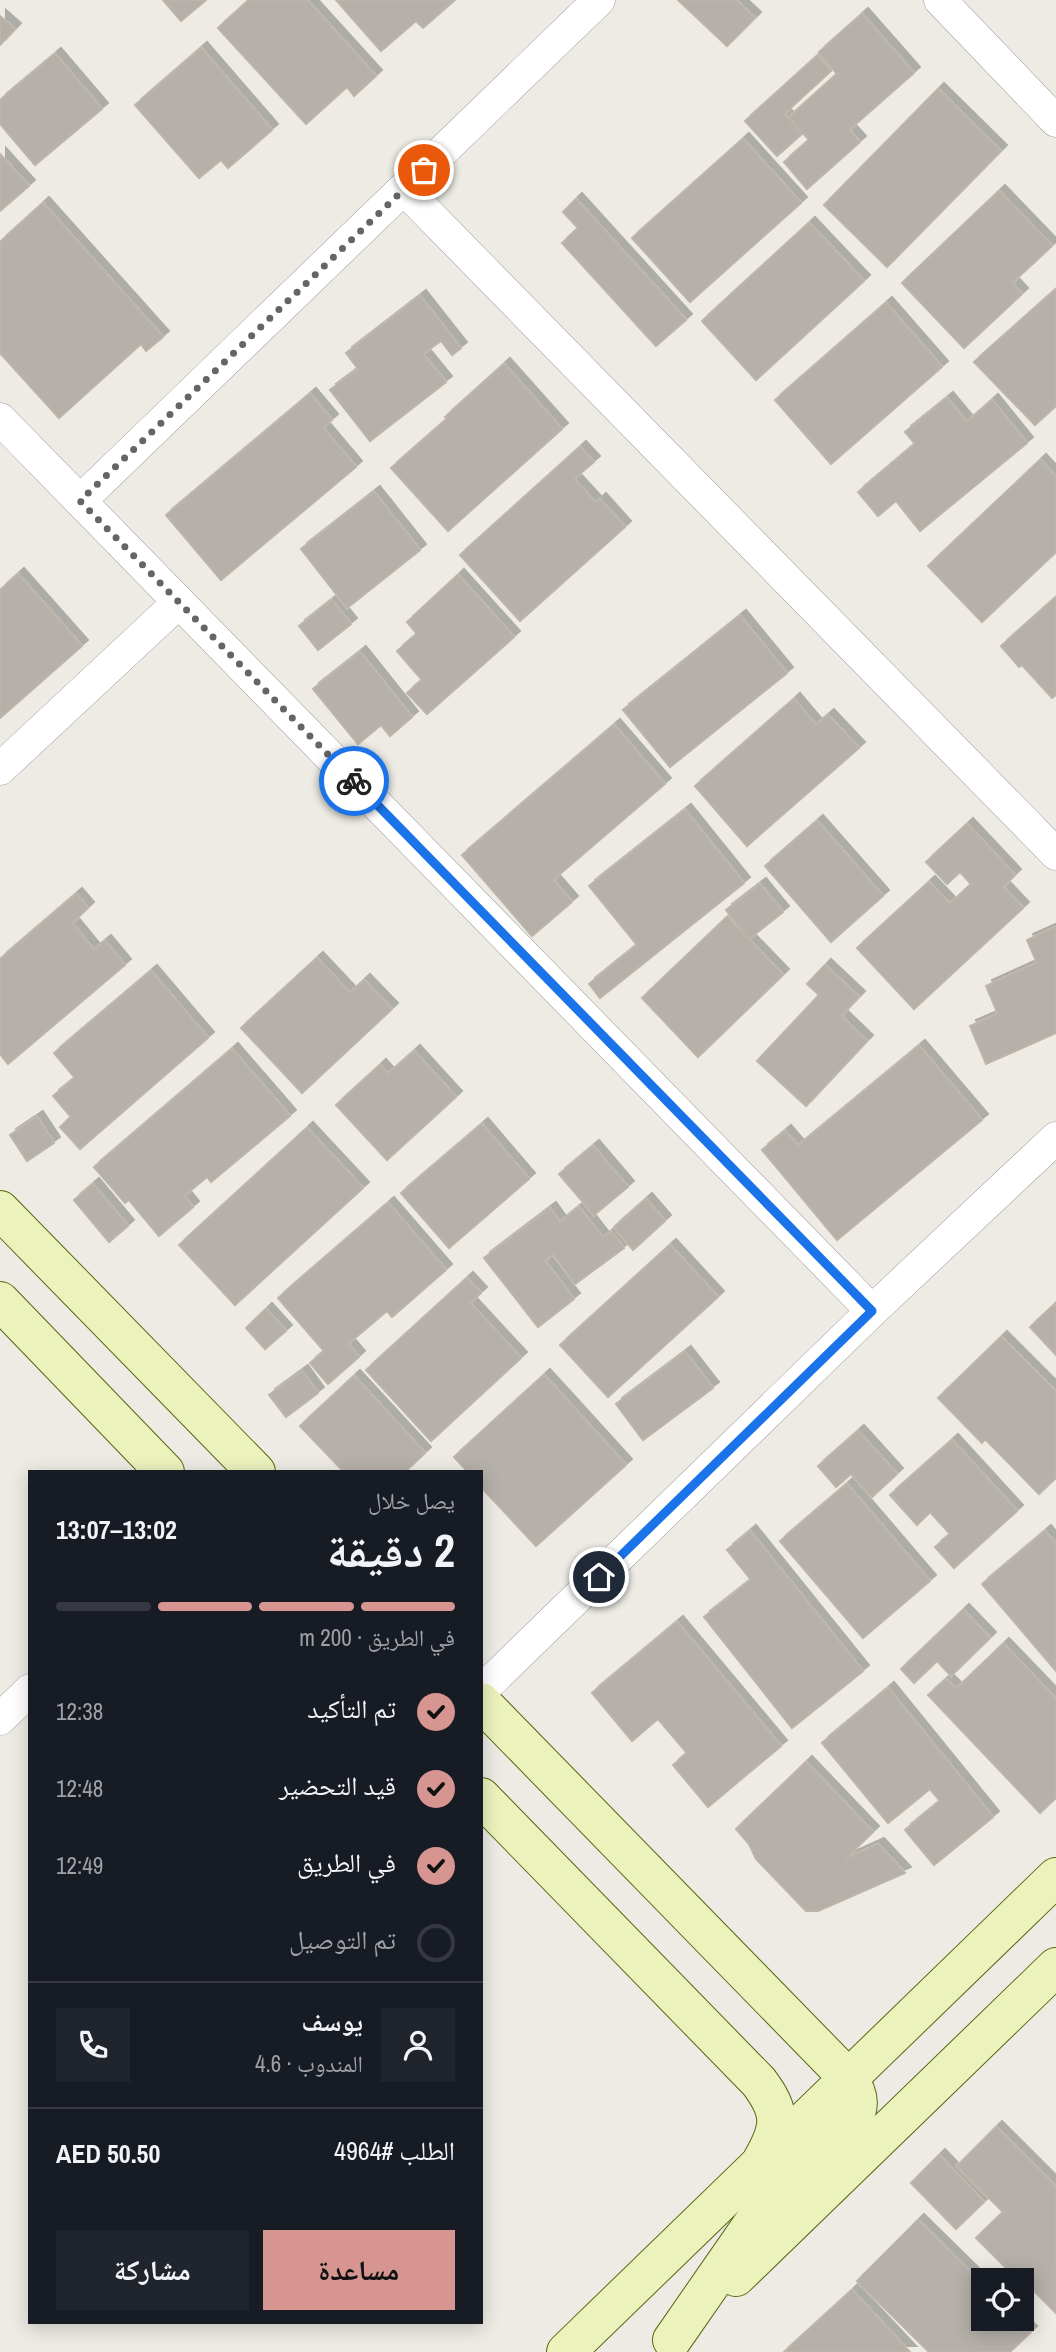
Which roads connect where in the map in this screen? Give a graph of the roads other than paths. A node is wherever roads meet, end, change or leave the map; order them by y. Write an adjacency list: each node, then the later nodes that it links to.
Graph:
1 (599, 0): 4 (street)
2 (940, 0): 3 (street)
3 (1056, 121)
4 (404, 189): 6 (street); 9 (street)
5 (0, 419): 6 (street)
6 (80, 501): 7 (street)
7 (179, 602): 8 (street); 13 (street)
8 (0, 769)
9 (1056, 854)
10 (1056, 1138): 13 (street)
11 (0, 1210): 15 (street)
12 (0, 1301): 14 (street)
13 (872, 1311): 16 (street)
14 (163, 1470)
15 (254, 1470)
16 (483, 1689)
17 (28, 1692): 19 (street)
18 (483, 1704): 23 (street)
19 (0, 1719)
20 (483, 1799): 24 (street)
21 (1056, 1877): 23 (street)
22 (1056, 1967): 25 (street)
23 (848, 2078): 24 (street); 25 (street)
24 (760, 2163): 26 (street)
25 (665, 2346)
26 (566, 2352)

